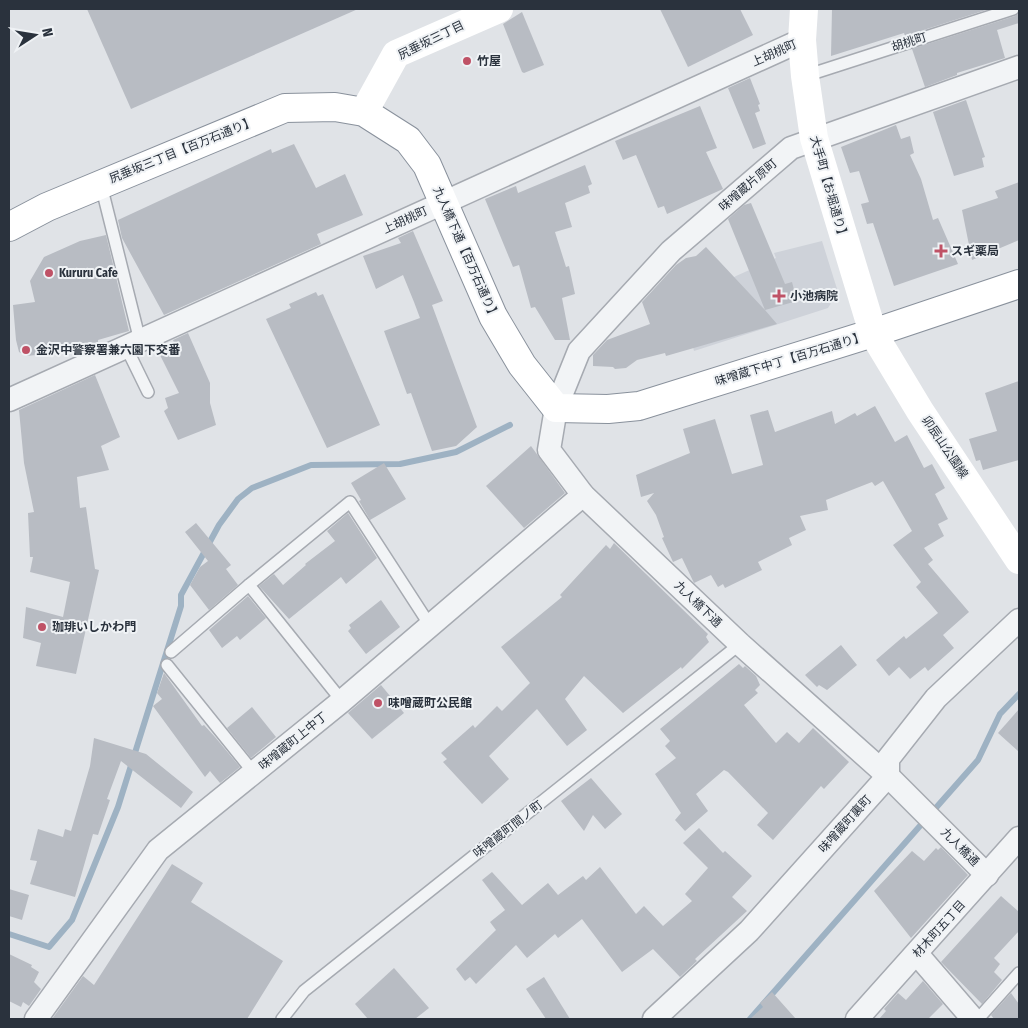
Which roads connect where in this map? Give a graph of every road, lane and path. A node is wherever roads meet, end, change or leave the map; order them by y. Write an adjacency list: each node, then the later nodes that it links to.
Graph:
1 (498, 9): 7 (main road, 尻垂坂三丁目)
2 (804, 9): 4 (main road, 大手町【お堀通り】)
3 (1013, 9): 6 (lane, 胡桃町)
4 (802, 40): 6 (main road, 大手町【お堀通り】); 10 (street, 上胡桃町)
5 (1019, 67): 8 (street, 味噌蔵片原町)
6 (805, 76): 8 (main road, 大手町【お堀通り】)
7 (364, 112): 9 (main road, 尻垂坂三丁目【百万石通り】); 10 (main road, 九人橋下通【百万石通り】)
8 (814, 138): 13 (main road, 大手町【お堀通り】); 17 (street, 味噌蔵片原町)
9 (100, 184): 11 (main road, 尻垂坂三丁目【百万石通り】); 14 (lane)
10 (442, 203): 14 (street, 上胡桃町); 17 (main road, 九人橋下通【百万石通り】)
11 (9, 227)
12 (1019, 284): 13 (main road, 味噌蔵下中丁【百万石通り】)
13 (873, 333): 17 (main road, 味噌蔵下中丁【百万石通り】); 19 (main road, 卯辰山公園線)
14 (133, 344): 15 (lane); 16 (street, 上胡桃町)
15 (148, 392)
16 (9, 400)
17 (556, 408): 18 (street, 九人橋下通)
18 (583, 495): 22 (street, 味噌蔵町上中丁); 23 (street, 九人橋下通)
19 (1019, 560)
20 (249, 585): 22 (lane); 24 (lane); 26 (lane)
21 (1019, 620): 28 (street)
22 (431, 626): 26 (street, 味噌蔵町上中丁)
23 (740, 644): 28 (street, 九人橋下通); 34 (lane, 味噌蔵町間ノ町)
24 (171, 652)
25 (167, 665): 27 (lane)
26 (342, 701): 27 (street, 味噌蔵町上中丁)
27 (254, 773): 33 (street, 味噌蔵町上中丁)
28 (888, 776): 30 (street, 九人橋通); 35 (street, 味噌蔵町裏町)
29 (1019, 838): 30 (street, 材木町五丁目)
30 (987, 874): 31 (street, 材木町五丁目)
31 (917, 954): 36 (street, 材木町五丁目); 37 (street)
32 (1019, 973): 38 (lane)
33 (36, 1019)
34 (282, 1019)
35 (654, 1019)
36 (857, 1019)
37 (973, 1019)
38 (978, 1019)

